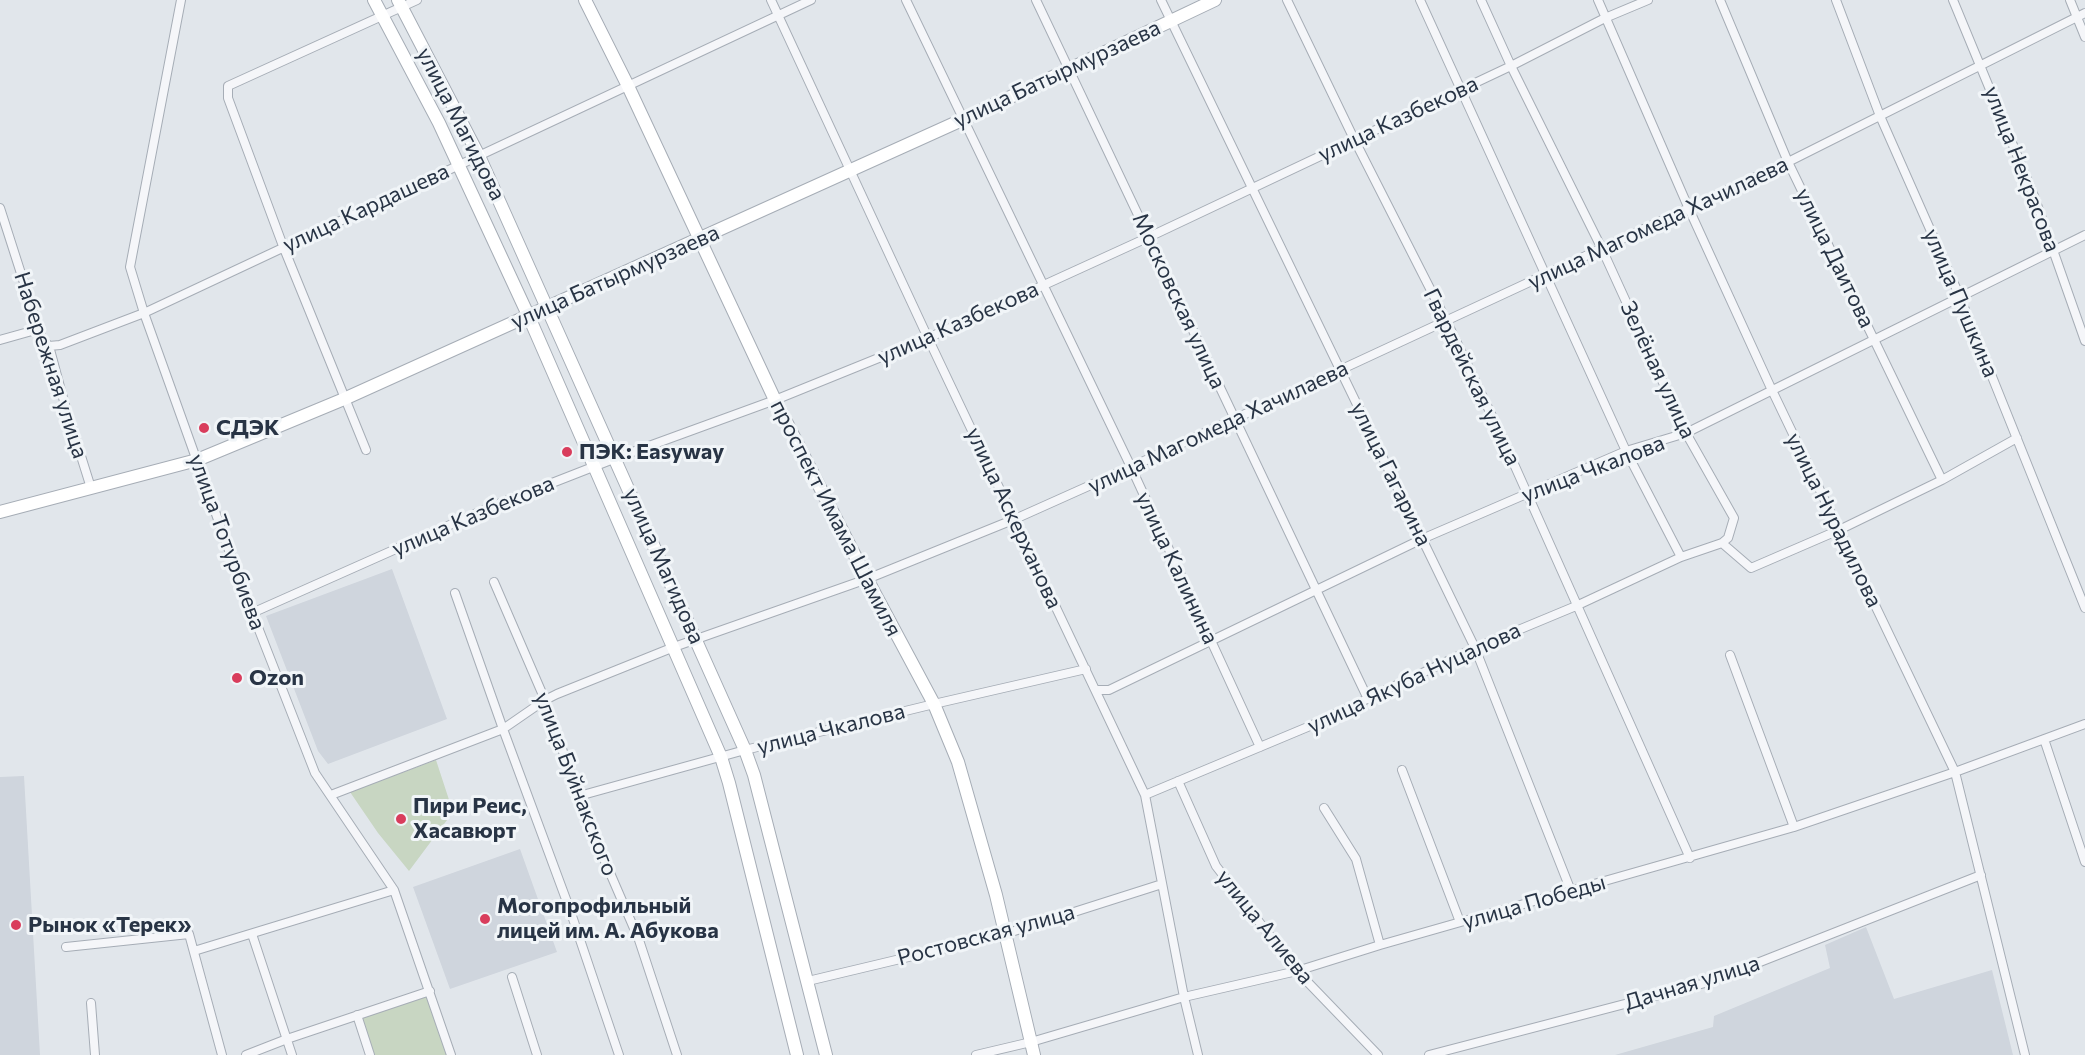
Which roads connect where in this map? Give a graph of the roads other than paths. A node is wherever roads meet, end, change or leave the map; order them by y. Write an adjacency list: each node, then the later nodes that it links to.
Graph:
1 (181, 0): 52 (street, улица Тотурбиева)
2 (374, 0): 23 (main road, улица Магидова)
3 (417, 0): 20 (street)
4 (585, 0): 30 (main road, проспект Имама Шамиля)
5 (771, 0): 21 (street, улица Аскерханова)
6 (811, 0): 21 (street, улица Кардашева)
7 (906, 0): 33 (street, улица Калинина)
8 (1036, 0): 29 (street, Московская улица)
9 (1161, 0): 25 (street, улица Гагарина)
10 (1215, 0): 25 (main road, улица Батырмурзаева)
11 (1287, 0): 34 (street, Гвардейская улица)
12 (1420, 0): 31 (street)
13 (1481, 0): 28 (street, Зелёная улица)
14 (1598, 0): 24 (street, улица Нурадилова)
15 (1648, 0): 24 (street, улица Казбекова)
16 (1720, 0): 36 (street, улица Даитова)
17 (1836, 0): 32 (street, улица Пушкина)
18 (1953, 0): 27 (street, улица Некрасова)
19 (2070, 0): 22 (street)
20 (400, 4): 23 (street); 35 (main road, улица Магидова)
21 (779, 15): 30 (street, улица Кардашева); 38 (street, улица Аскерханова)
22 (2081, 15): 26 (street); 27 (street, улица Магомеда Хачилаева)
23 (381, 16): 37 (main road, улица Магидова); 45 (street)
24 (1605, 18): 28 (street, улица Казбекова); 41 (street, улица Нурадилова)
25 (1170, 21): 29 (main road, улица Батырмурзаева); 39 (street, улица Гагарина)
26 (2085, 37)
27 (1981, 65): 32 (street, улица Магомеда Хачилаева); 47 (street, улица Некрасова)
28 (1511, 66): 31 (street, улица Казбекова); 46 (street, Зелёная улица)
29 (1069, 69): 33 (main road, улица Батырмурзаева); 43 (street, Московская улица)
30 (628, 86): 35 (street, улица Кардашева); 44 (main road, проспект Имама Шамиля)
31 (1462, 88): 34 (street, улица Казбекова); 48 (street)
32 (1880, 116): 36 (street, улица Магомеда Хачилаева); 50 (street, улица Пушкина)
33 (964, 119): 38 (main road, улица Батырмурзаева); 49 (street, улица Калинина)
34 (1354, 140): 39 (street, улица Казбекова); 54 (street, Гвардейская улица)
35 (479, 156): 37 (street, улица Кардашева); 51 (main road, улица Магидова)
36 (1788, 162): 41 (street, улица Магомеда Хачилаева); 57 (street, улица Даитова)
37 (459, 165): 45 (street, улица Кардашева); 53 (main road, улица Магидова)
38 (850, 170): 44 (main road, улица Батырмурзаева); 56 (street, улица Аскерханова)
39 (1252, 187): 43 (street, улица Казбекова); 61 (street, улица Гагарина)
40 (0, 208): 55 (street, Набережная улица)
41 (1689, 209): 46 (street, улица Магомеда Хачилаева); 62 (street, улица Нурадилова)
42 (2085, 235): 47 (street, улица Чкалова)
43 (1149, 237): 49 (street, улица Казбекова); 65 (street, Московская улица)
44 (699, 240): 51 (main road, улица Батырмурзаева); 64 (main road, проспект Имама Шамиля)
45 (284, 246): 52 (street, улица Кардашева); 63 (street)
46 (1602, 249): 48 (street, улица Магомеда Хачилаева); 66 (street, Зелёная улица)
47 (2055, 250): 50 (street, улица Чкалова); 59 (street, улица Некрасова)
48 (1546, 275): 54 (street, улица Магомеда Хачилаева); 69 (street)
49 (1044, 285): 56 (street, улица Казбекова); 73 (street, улица Калинина)
50 (1960, 297): 57 (street, улица Чкалова); 67 (street, улица Пушкина)
51 (548, 308): 53 (main road, улица Батырмурзаева); 70 (main road, улица Магидова)
52 (144, 313): 60 (street, улица Кардашева); 71 (street, улица Тотурбиева)
53 (529, 316): 63 (main road, улица Батырмурзаева); 72 (main road, улица Магидова)
54 (1447, 322): 61 (street, улица Магомеда Хачилаева); 76 (street, Гвардейская улица)
55 (39, 329): 58 (street); 60 (street, Набережная улица)
56 (928, 338): 64 (street, улица Казбекова); 78 (street, улица Аскерханова)
57 (1875, 339): 62 (street, улица Чкалова); 74 (street, улица Даитова)
58 (0, 340)
59 (2085, 341)
60 (49, 346): 75 (street, Набережная улица)
61 (1341, 371): 65 (street, улица Магомеда Хачилаева); 80 (street, улица Гагарина)
62 (1772, 390): 66 (street, улица Чкалова); 79 (street, улица Нурадилова)
63 (344, 399): 68 (street); 71 (main road, улица Батырмурзаева)
64 (775, 400): 70 (street, улица Казбекова); 83 (main road, проспект Имама Шамиля)
65 (1235, 419): 73 (street, улица Магомеда Хачилаева); 85 (street, Московская улица)
66 (1686, 434): 69 (street, улица Чкалова); 81 (street, Зелёная улица)
67 (2018, 438): 74 (street); 88 (street, улица Пушкина)
68 (366, 450)
69 (1626, 451): 76 (street, улица Чкалова); 82 (street)
70 (616, 458): 72 (street, улица Казбекова); 90 (main road, улица Магидова)
71 (197, 459): 75 (main road, улица Батырмурзаева); 89 (street, улица Тотурбиева)
72 (595, 466): 89 (street, улица Казбекова); 92 (main road, улица Магидова)
73 (1131, 467): 78 (street, улица Магомеда Хачилаева); 91 (street, улица Калинина)
74 (1942, 480): 79 (street)
75 (91, 488): 77 (main road, улица Батырмурзаева)
76 (1527, 494): 80 (street, улица Чкалова); 87 (street, Гвардейская улица)
77 (0, 512)
78 (1015, 519): 83 (street, улица Магомеда Хачилаева); 95 (street, улица Аскерханова)
79 (1839, 530): 81 (street); 107 (street, улица Нурадилова)
80 (1422, 539): 85 (street, улица Чкалова); 93 (street, улица Гагарина)
81 (1722, 543): 82 (street, улица Якуба Нуцалова)
82 (1681, 557): 87 (street, улица Якуба Нуцалова)
83 (867, 579): 90 (street, улица Магомеда Хачилаева); 99 (main road, проспект Имама Шамиля)
84 (494, 582): 98 (street, улица Буйнакского)
85 (1316, 590): 91 (street, улица Чкалова); 97 (street, Московская улица)
86 (455, 593): 101 (street)
87 (1576, 606): 93 (street, улица Якуба Нуцалова); 114 (street, Гвардейская улица)
88 (2085, 608)
89 (252, 613): 109 (street, улица Тотурбиева)
90 (696, 639): 92 (street, улица Магомеда Хачилаева); 104 (main road, улица Магидова)
91 (1212, 641): 96 (street, улица Чкалова); 103 (street, улица Калинина)
92 (674, 647): 98 (street, улица Магомеда Хачилаева); 105 (main road, улица Магидова)
93 (1475, 648): 97 (street, улица Якуба Нуцалова); 119 (street, улица Гагарина)
94 (1730, 655): 113 (street)
95 (1086, 669): 96 (street, улица Аскерханова); 99 (street, улица Чкалова)
96 (1096, 690): 110 (street, улица Аскерханова)
97 (1368, 699): 103 (street, улица Якуба Нуцалова)
98 (545, 700): 101 (street, улица Магомеда Хачилаева); 111 (street, улица Буйнакского)
99 (934, 704): 104 (street, улица Чкалова); 122 (main road, проспект Имама Шамиля)
100 (2085, 724): 102 (street, улица Победы)
101 (502, 729): 109 (street, улица Магомеда Хачилаева); 142 (street)
102 (2044, 739): 107 (street, улица Победы); 115 (street)
103 (1260, 747): 108 (street, улица Якуба Нуцалова)
104 (745, 750): 105 (street, улица Чкалова); 128 (main road, улица Магидова)
105 (721, 757): 111 (street, улица Чкалова); 144 (main road, улица Магидова)
106 (1402, 770): 120 (street)
107 (1955, 772): 113 (street, улица Победы); 116 (street, улица Нурадилова)
108 (1178, 781): 110 (street, улица Якуба Нуцалова); 126 (street, улица Алиева)
109 (331, 795): 118 (street, улица Тотурбиева)
110 (1144, 795): 117 (street, улица Аскерханова)
111 (579, 796): 143 (street, улица Буйнакского)
112 (1324, 808): 123 (street)
113 (1794, 827): 114 (street, улица Победы)
114 (1689, 858): 119 (street, улица Победы)
115 (2085, 862)
116 (1981, 875): 149 (street, Дачная улица); 150 (street, улица Нурадилова)
117 (1162, 884): 122 (street, Ростовская улица); 130 (street, улица Аскерханова)
118 (394, 890): 121 (street); 129 (street, улица Тотурбиева)
119 (1571, 891): 120 (street, улица Победы)
120 (1460, 922): 123 (street, улица Победы)
121 (252, 934): 125 (street); 133 (street)
122 (1005, 934): 128 (street, Ростовская улица); 134 (main road, проспект Имама Шамиля)
123 (1380, 945): 126 (street, улица Победы)
124 (66, 947): 125 (street)
125 (194, 951): 136 (street)
126 (1297, 971): 130 (street, улица Победы); 148 (street, улица Алиева)
127 (512, 977): 141 (street)
128 (808, 981): 145 (main road, улица Магидова)
129 (430, 991): 132 (street); 140 (street, улица Тотурбиева)
130 (1184, 997): 134 (street, улица Победы); 147 (street, улица Аскерханова)
131 (90, 1003): 135 (street)
132 (357, 1015): 133 (street); 139 (street)
133 (287, 1039): 137 (street); 138 (street)
134 (1032, 1049): 146 (street, улица Победы)
135 (95, 1055)
136 (222, 1055)
137 (246, 1055)
138 (292, 1055)
139 (370, 1055)
140 (451, 1055)
141 (537, 1055)
142 (619, 1055)
143 (677, 1055)
144 (797, 1055)
145 (826, 1055)
146 (976, 1055)
147 (1198, 1055)
148 (1378, 1055)
149 (1429, 1055)
150 (2025, 1055)

